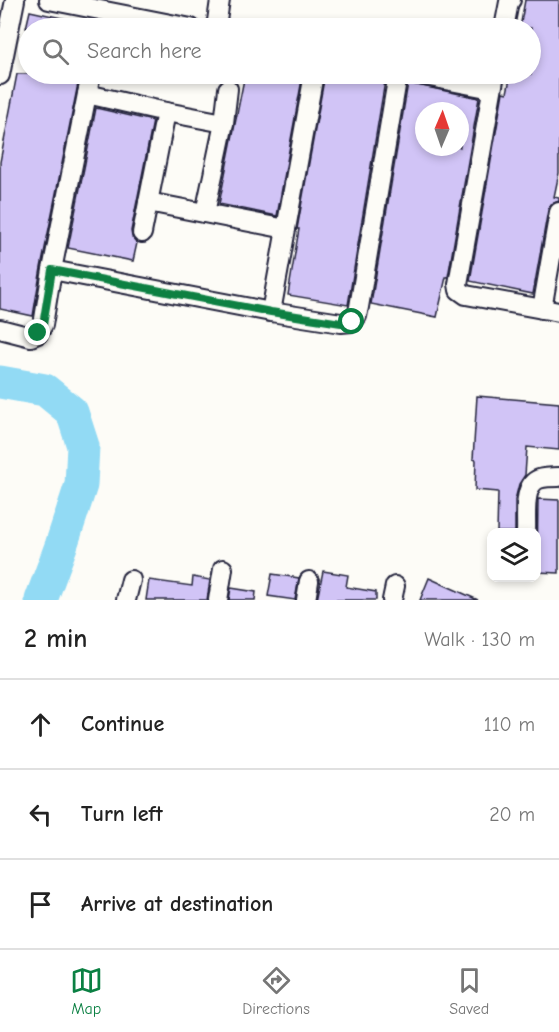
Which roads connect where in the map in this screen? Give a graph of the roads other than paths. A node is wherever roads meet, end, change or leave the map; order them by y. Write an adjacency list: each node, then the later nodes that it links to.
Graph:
1 (15, 0): 8 (street)
2 (49, 0): 5 (street)
3 (220, 0): 6 (street)
4 (506, 1): 7 (street)
5 (97, 18)
6 (217, 18)
7 (505, 18)
8 (0, 75)
9 (90, 84): 14 (street)
10 (312, 84): 20 (street)
11 (396, 84): 24 (street)
12 (492, 84): 23 (street)
13 (228, 89): 16 (street)
14 (87, 94): 15 (street); 22 (street)
15 (166, 112): 16 (street); 17 (street)
16 (224, 123): 19 (street)
17 (148, 202): 19 (street); 21 (street)
18 (559, 212): 23 (street)
19 (205, 213): 20 (street)
20 (286, 229): 24 (street)
21 (142, 232)
22 (52, 270): 24 (street); 25 (street)
23 (550, 310)
24 (271, 312)
25 (0, 329)
26 (559, 477): 27 (street)
27 (526, 528)
28 (223, 568): 32 (street)
29 (131, 580): 31 (street)
30 (309, 581): 33 (street)
31 (126, 600)
32 (218, 600)
33 (306, 600)

